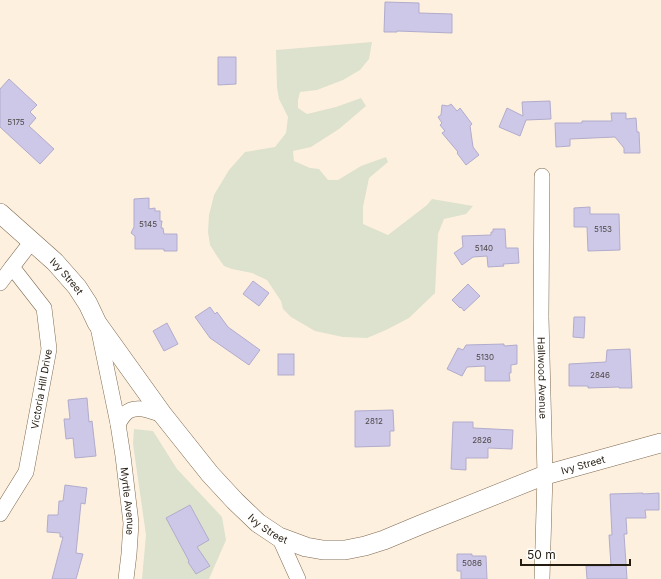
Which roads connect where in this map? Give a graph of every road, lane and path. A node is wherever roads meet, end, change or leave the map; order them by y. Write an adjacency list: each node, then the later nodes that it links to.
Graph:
1 (542, 176): 10 (street, Hallwood Avenue)
2 (0, 213): 3 (street, Ivy Street)
3 (32, 241): 4 (street); 6 (street, Ivy Street)
4 (12, 267): 5 (street); 11 (street, Victoria Hill Drive)
5 (0, 283)
6 (97, 323): 7 (street, Ivy Street); 8 (street, Myrtle Avenue)
7 (163, 415): 8 (street); 12 (street, Ivy Street)
8 (118, 424): 13 (street, Myrtle Avenue)
9 (661, 443): 10 (street, Ivy Street)
10 (545, 475): 12 (street, Ivy Street); 15 (street, Hallwood Avenue)
11 (0, 514)
12 (279, 537): 14 (street)
13 (126, 579)
14 (298, 579)
15 (542, 579)

